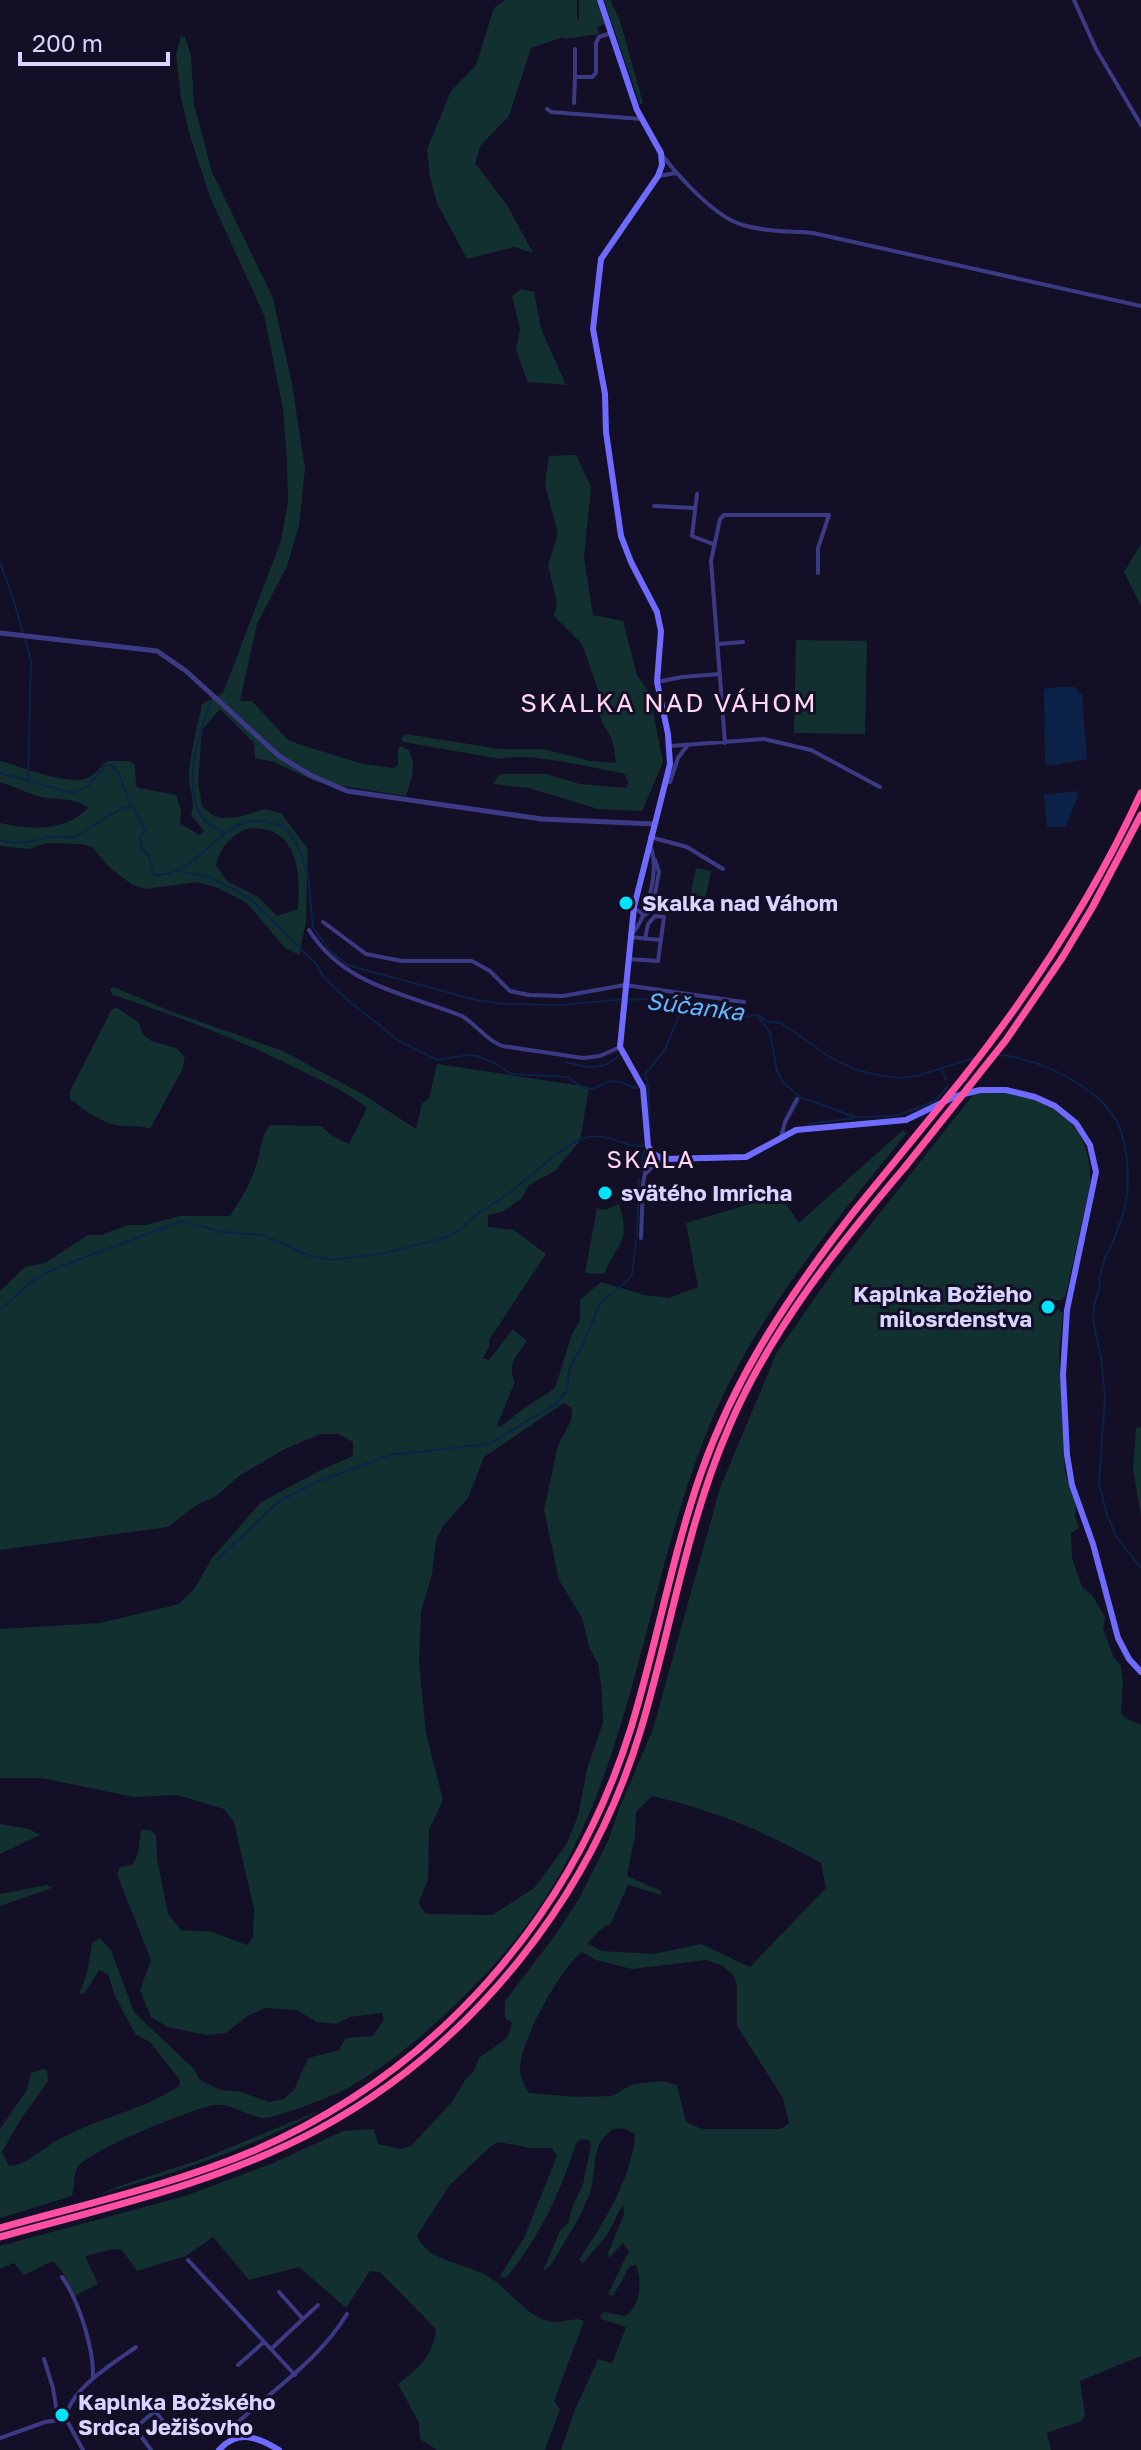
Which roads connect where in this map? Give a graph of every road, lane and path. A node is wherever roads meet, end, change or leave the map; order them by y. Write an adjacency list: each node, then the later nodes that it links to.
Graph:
1 (600, 0): 3 (main road)
2 (1074, 0): 9 (street)
3 (613, 33): 5 (street); 8 (main road)
4 (575, 49): 5 (street)
5 (575, 77): 6 (street)
6 (574, 103)
7 (547, 109): 8 (street)
8 (641, 119): 10 (main road)
9 (1141, 125)
10 (661, 153): 11 (street); 12 (main road)
11 (676, 173): 12 (street); 13 (street)
12 (658, 176): 23 (main road)
13 (1141, 306)
14 (697, 494): 16 (street)
15 (654, 506): 16 (street)
16 (695, 508): 17 (street)
17 (713, 544): 18 (street); 21 (street)
18 (818, 573)
19 (0, 633): 31 (street)
20 (743, 642): 21 (street)
21 (718, 644): 22 (street)
22 (720, 674): 23 (street); 24 (street)
23 (657, 682): 26 (main road)
24 (725, 743): 25 (street); 28 (street)
25 (689, 745): 26 (street); 27 (street)
26 (670, 746): 27 (main road)
27 (667, 781): 31 (main road)
28 (880, 787)
29 (1141, 793): 41 (highway)
30 (1141, 815): 41 (highway)
31 (654, 824): 32 (main road)
32 (649, 840): 33 (street); 34 (main road); 35 (street)
33 (723, 869)
34 (634, 907): 35 (street); 38 (main road)
35 (644, 915): 38 (street)
36 (323, 922): 43 (street)
37 (309, 930): 45 (street)
38 (630, 936): 39 (street); 42 (main road)
39 (645, 939): 40 (street); 40 (street)
40 (660, 940): 42 (street)
41 (1058, 955): 53 (highway, bridge); 54 (highway, bridge)
42 (628, 959): 43 (main road)
43 (625, 985): 44 (street); 45 (main road)
44 (744, 1002)
45 (620, 1047): 48 (main road)
46 (797, 1099): 47 (street)
47 (781, 1137): 49 (main road); 52 (main road)
48 (649, 1150): 49 (main road); 50 (street)
49 (661, 1159): 50 (street)
50 (644, 1175): 51 (street)
51 (641, 1238)
52 (1141, 1672)
53 (0, 2228)
54 (0, 2237)
55 (188, 2260): 61 (street)
56 (62, 2277): 67 (street)
57 (279, 2292): 60 (street)
58 (318, 2305): 60 (street)
59 (347, 2314): 66 (street)
60 (303, 2319): 63 (street)
61 (264, 2342): 63 (street); 65 (street)
62 (136, 2347): 67 (street)
63 (271, 2349): 66 (street)
64 (44, 2359): 68 (street)
65 (238, 2365)
66 (295, 2375): 71 (street)
67 (93, 2378): 69 (street)
68 (58, 2419): 69 (street); 72 (street)
69 (66, 2419): 73 (street)
70 (167, 2426): 74 (street)
71 (236, 2437): 75 (main road); 76 (main road)
72 (0, 2438)
73 (83, 2450)
74 (151, 2450)
75 (219, 2450)
76 (279, 2450)

